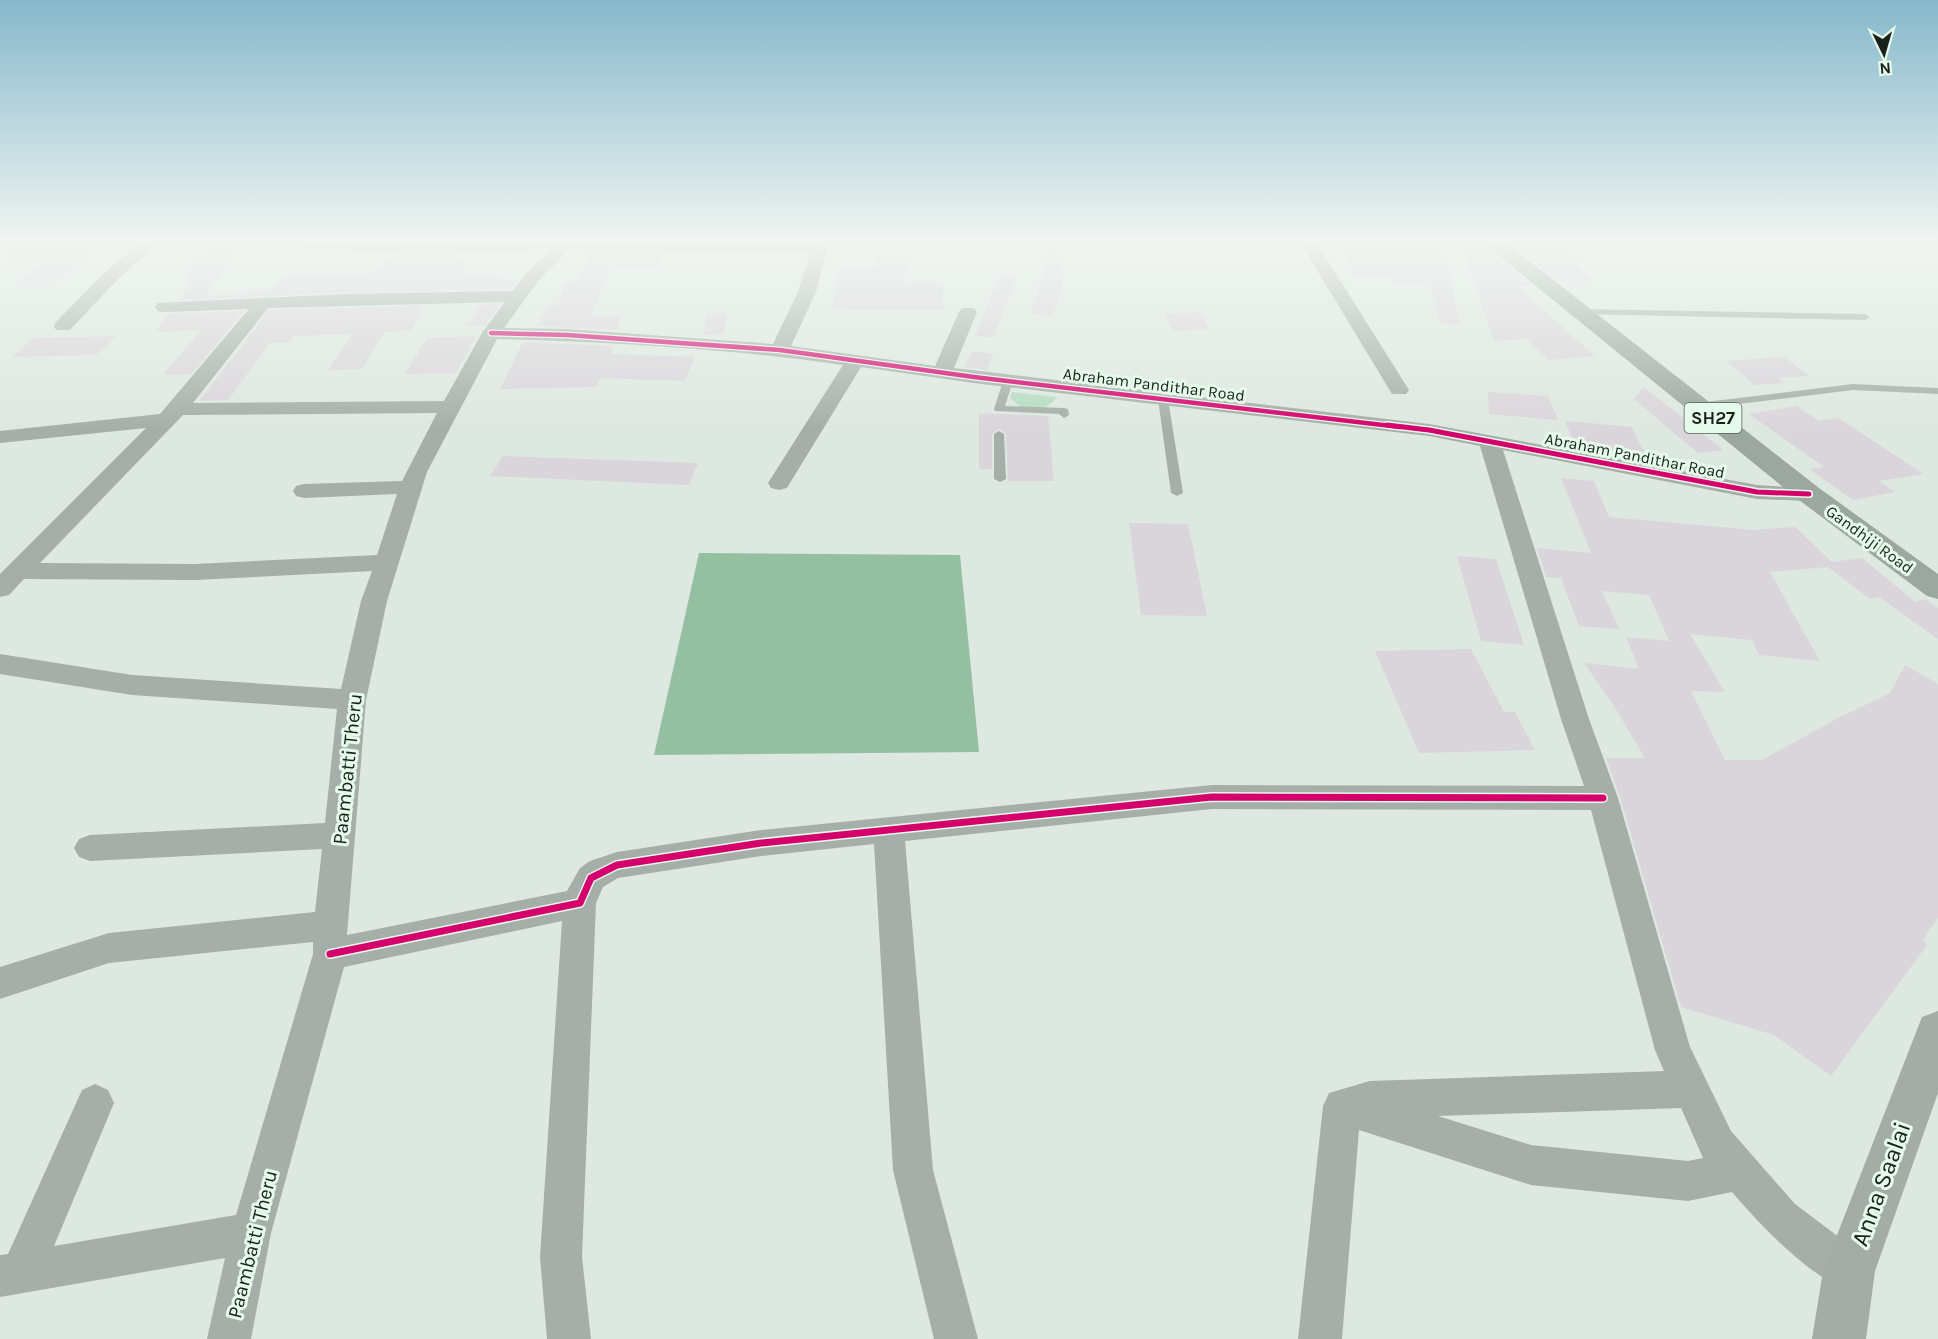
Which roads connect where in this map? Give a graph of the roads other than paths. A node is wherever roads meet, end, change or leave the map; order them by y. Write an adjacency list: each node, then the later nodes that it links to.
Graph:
1 (84, 304): 12 (street)
2 (226, 304): 8 (street)
3 (262, 304): 23 (street)
4 (512, 304): 13 (street, Paambatti Theru)
5 (801, 304): 14 (street)
6 (1346, 304): 18 (street)
7 (1569, 304): 10 (main road, Gandhiji Road / SH27)
8 (164, 307)
9 (968, 312): 16 (street)
10 (1578, 312): 11 (lane); 21 (main road, Gandhiji Road / SH27)
11 (1865, 317)
12 (63, 326)
13 (491, 333): 14 (street, Abraham Pandithar Road); 22 (street, Paambatti Theru)
14 (780, 350): 15 (street, Abraham Pandithar Road)
15 (855, 361): 16 (street, Abraham Pandithar Road); 29 (street)
16 (942, 373): 17 (street, Abraham Pandithar Road)
17 (1008, 381): 20 (street, Abraham Pandithar Road); 24 (lane)
18 (1399, 390)
19 (1938, 391): 21 (lane)
20 (1163, 399): 27 (street, Abraham Pandithar Road); 32 (lane)
21 (1697, 406): 33 (main road, Gandhiji Road / SH27)
22 (449, 407): 23 (street); 30 (street, Paambatti Theru)
23 (172, 415): 26 (street); 35 (street)
24 (1064, 415)
25 (999, 434): 28 (lane)
26 (0, 437)
27 (1490, 441): 33 (street, Abraham Pandithar Road); 40 (street)
28 (1000, 479)
29 (779, 483)
30 (411, 487): 31 (street); 34 (street, Paambatti Theru)
31 (304, 491)
32 (1177, 493)
33 (1809, 495): 37 (main road, Gandhiji Road / SH27)
34 (387, 562): 35 (street); 39 (street, Paambatti Theru)
35 (17, 571): 36 (street)
36 (0, 589)
37 (1938, 589)
38 (0, 664): 39 (street)
39 (352, 700): 42 (street, Paambatti Theru)
40 (1603, 798): 41 (street); 48 (street)
41 (889, 830): 44 (street); 57 (street)
42 (341, 835): 43 (street); 45 (street, Paambatti Theru)
43 (90, 848)
44 (580, 903): 45 (street); 56 (street)
45 (330, 940): 46 (street); 52 (street, Paambatti Theru)
46 (0, 982)
47 (1938, 1032): 53 (street, Anna Saalai)
48 (1692, 1089): 50 (street); 51 (street)
49 (95, 1103): 54 (street)
50 (1342, 1106): 51 (street); 58 (street)
51 (1740, 1171): 53 (street)
52 (251, 1233): 54 (street); 55 (street, Paambatti Theru)
53 (1849, 1270): 59 (street, Anna Saalai)
54 (10, 1275)
55 (229, 1339)
56 (569, 1339)
57 (956, 1339)
58 (1320, 1339)
59 (1839, 1339)

